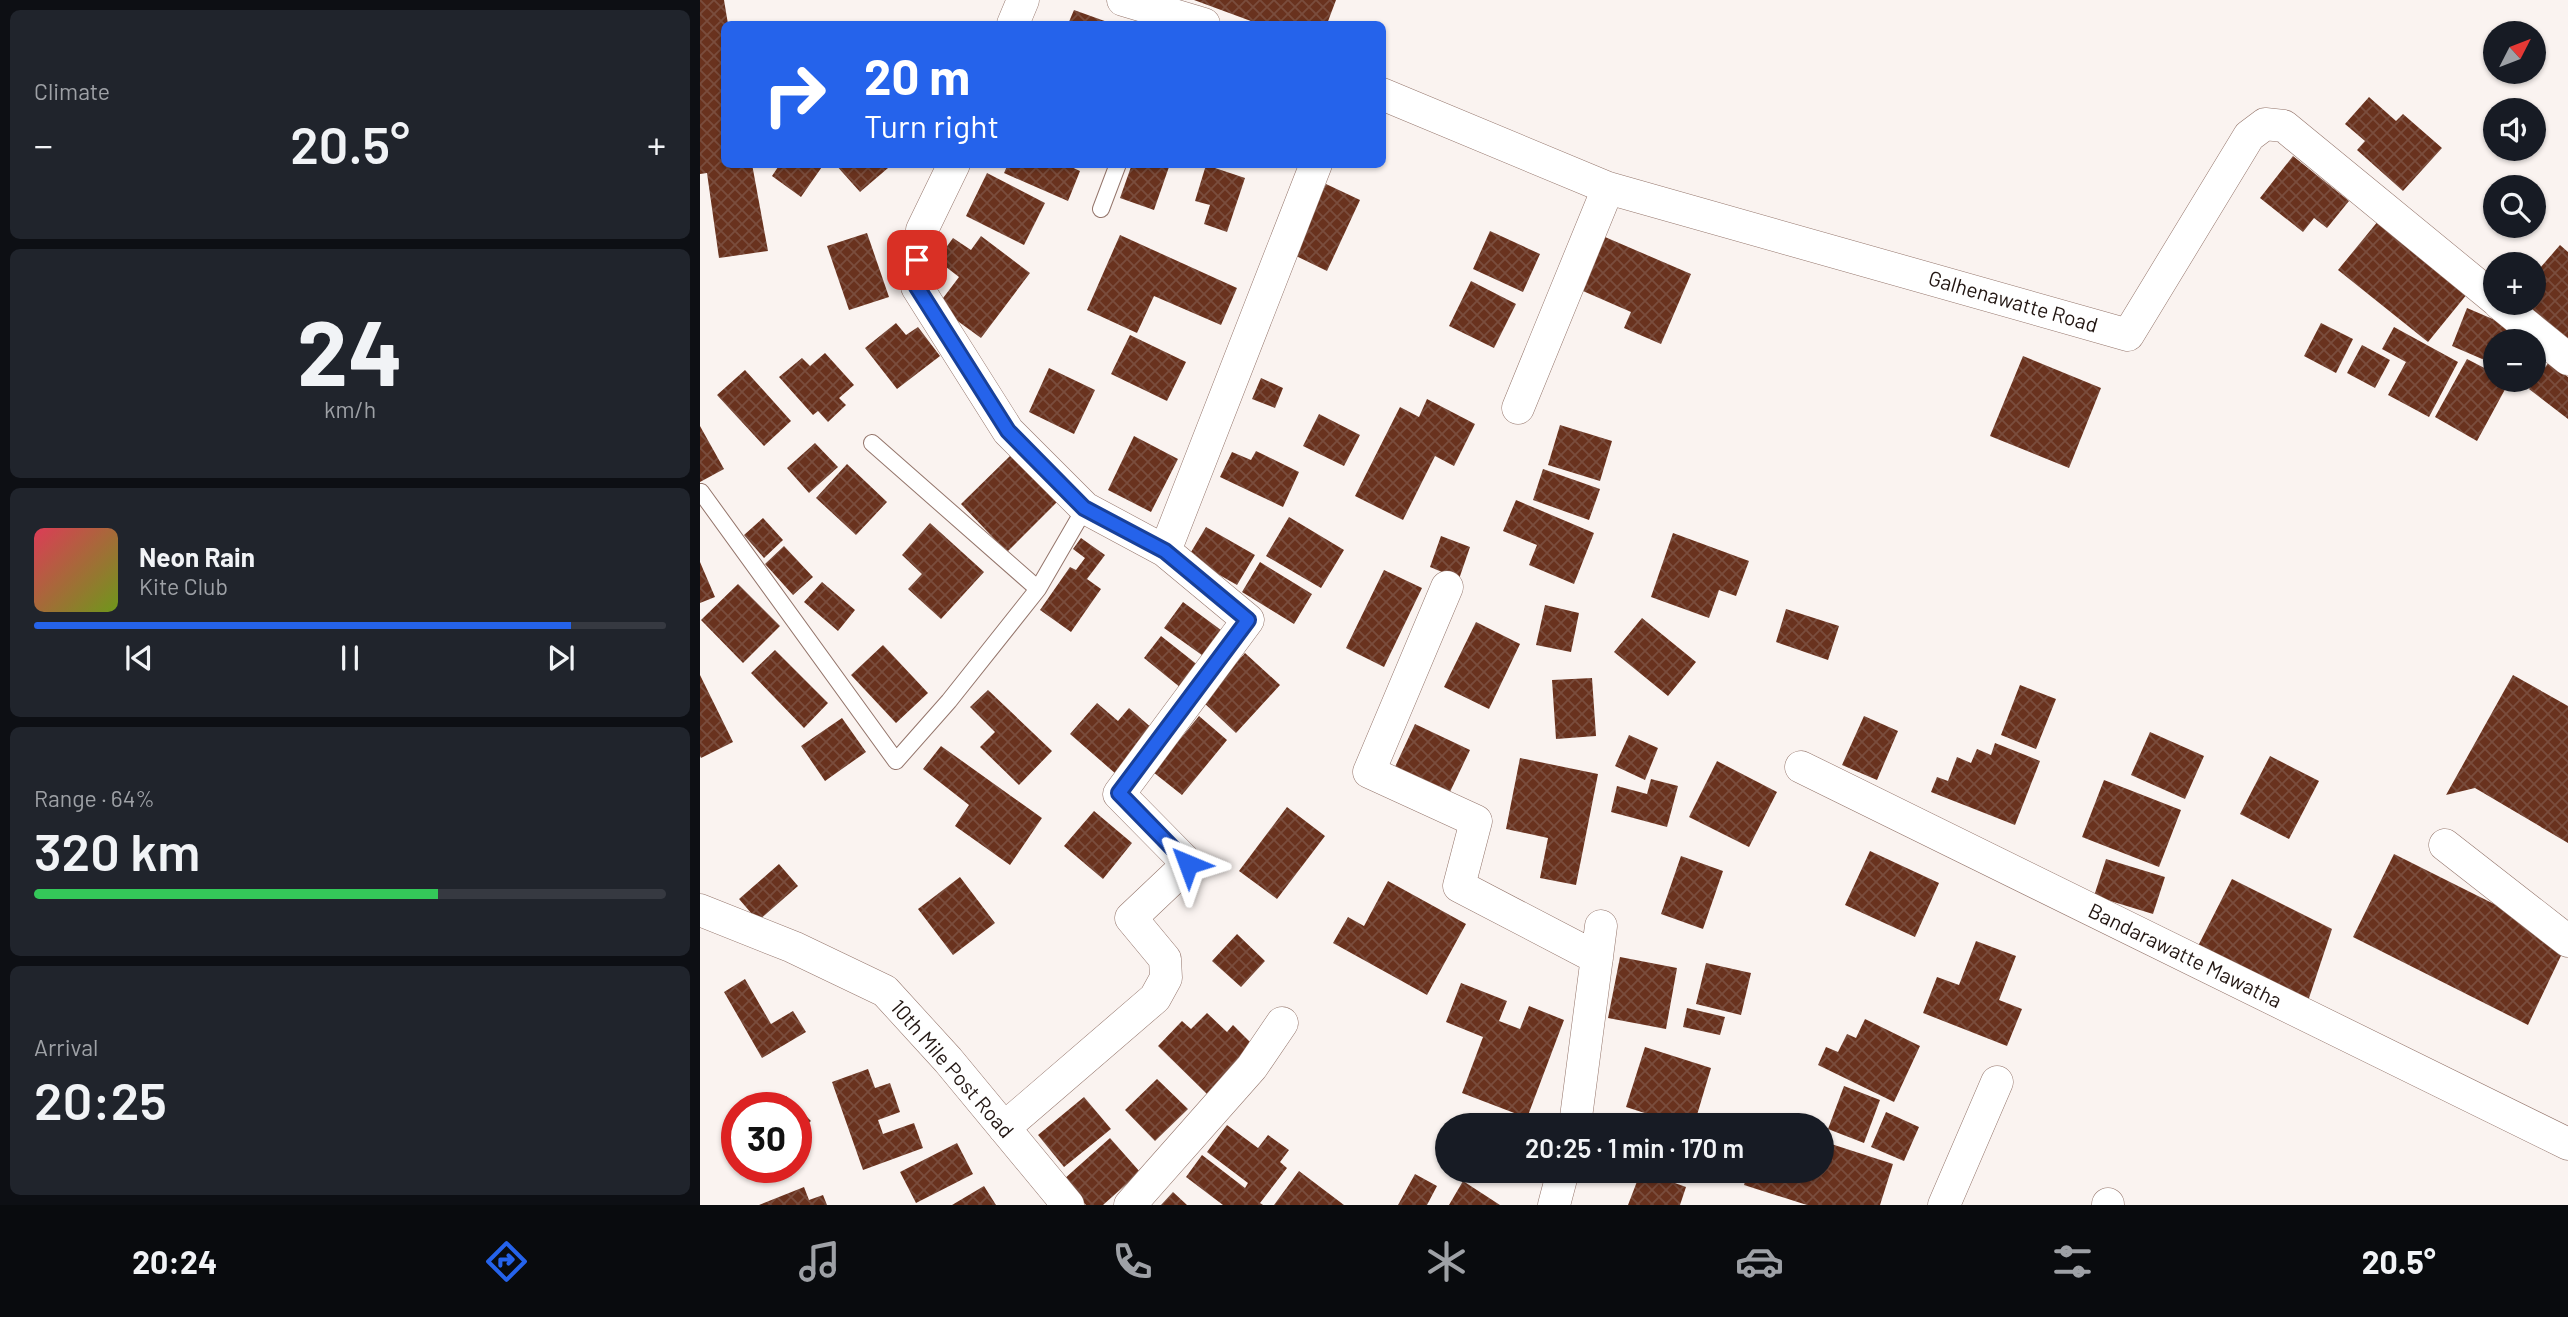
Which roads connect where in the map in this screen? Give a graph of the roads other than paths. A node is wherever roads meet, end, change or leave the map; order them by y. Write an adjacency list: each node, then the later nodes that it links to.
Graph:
1 (1023, 0): 3 (street)
2 (1123, 0): 4 (street)
3 (1014, 21)
4 (1184, 21)
5 (1386, 96): 9 (street, Galhenawatte Road)
6 (952, 168): 17 (street)
7 (1116, 168): 10 (lane)
8 (1315, 168): 18 (street)
9 (1608, 188): 11 (street, Galhenawatte Road); 14 (street)
10 (1101, 209)
11 (2483, 290)
12 (2514, 315): 13 (street, Galhenawatte Road)
13 (2568, 359)
14 (1518, 408)
15 (872, 443): 20 (lane)
16 (701, 492): 20 (lane)
17 (1084, 508): 18 (street); 20 (lane)
18 (1165, 551): 30 (street)
19 (1447, 587): 26 (street)
20 (1038, 589)
21 (1801, 767): 31 (street, Bandarawatte Mawatha)
22 (2445, 845): 25 (street)
23 (700, 910): 30 (street, 10th Mile Post Road)
24 (1601, 926): 26 (street)
25 (2568, 941)
26 (1597, 958): 29 (street)
27 (1282, 1023): 34 (street)
28 (1997, 1082): 36 (street)
29 (1577, 1113)
30 (1004, 1128): 33 (street, 10th Mile Post Road)
31 (2568, 1144)
32 (1559, 1183): 35 (street)
33 (1068, 1205)
34 (1130, 1205)
35 (1553, 1205)
36 (1944, 1205)

